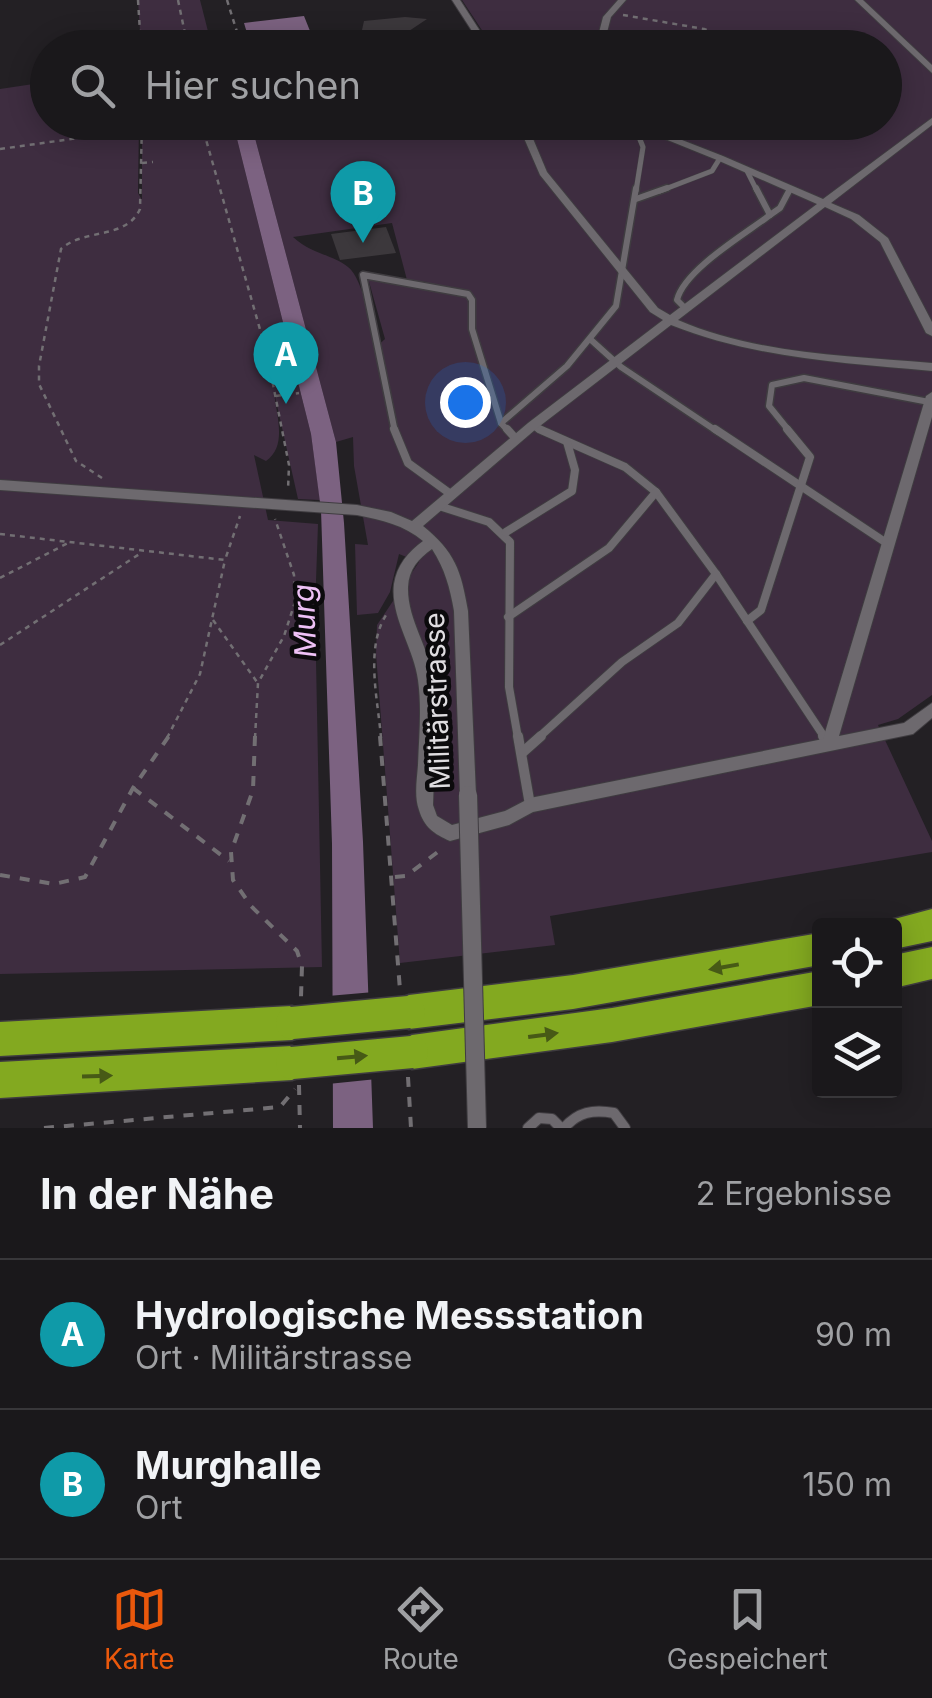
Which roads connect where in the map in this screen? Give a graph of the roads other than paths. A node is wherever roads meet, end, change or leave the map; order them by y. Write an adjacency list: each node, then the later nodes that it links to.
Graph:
1 (456, 0): 4 (street)
2 (622, 0): 5 (street)
3 (859, 0): 6 (street)
4 (475, 30)
5 (605, 30)
6 (890, 30)
7 (902, 41): 8 (street)
8 (932, 70)
9 (932, 121): 17 (street)
10 (528, 140): 19 (street)
11 (637, 140): 16 (lane)
12 (671, 140): 13 (street)
13 (720, 158): 14 (street); 16 (lane)
14 (747, 171): 15 (street); 18 (lane)
15 (789, 191): 17 (street); 18 (lane)
16 (636, 200): 19 (lane)
17 (822, 204): 20 (street); 22 (street)
18 (770, 215): 20 (lane)
19 (620, 270): 21 (street); 23 (lane)
20 (685, 308): 21 (street)
21 (668, 322): 24 (street); 25 (street)
22 (932, 333)
23 (590, 339): 24 (lane); 27 (lane)
24 (615, 362): 28 (street); 32 (lane)
25 (932, 367)
26 (930, 399): 32 (lane); 39 (street)
27 (502, 422): 29 (lane); 34 (lane)
28 (532, 426): 29 (street); 30 (lane)
29 (516, 439): 34 (street)
30 (567, 442): 33 (lane); 37 (lane)
31 (0, 485): 36 (street, Militärstrasse)
32 (801, 486): 39 (lane); 42 (lane)
33 (656, 492): 40 (lane); 41 (lane)
34 (452, 495): 35 (street)
35 (439, 506): 36 (street); 37 (lane)
36 (414, 526): 38 (street, Militärstrasse)
37 (506, 532): 41 (lane)
38 (434, 540): 46 (street); 55 (street, Militärstrasse, bridge)
39 (888, 544): 44 (street)
40 (716, 574): 42 (lane); 45 (lane)
41 (508, 617): 45 (lane)
42 (747, 621): 44 (lane)
43 (932, 709): 44 (street)
44 (829, 745): 46 (street)
45 (523, 752): 46 (lane)
46 (530, 805)
47 (932, 925): 48 (highway)
48 (902, 931)
49 (812, 950): 53 (highway, one-way to 53, bridge)
50 (932, 964): 51 (highway)
51 (902, 970)
52 (812, 989): 54 (highway, one-way to 52, bridge)
53 (0, 1039)
54 (0, 1080)
55 (477, 1128)
56 (528, 1128): 57 (lane)
57 (562, 1128): 58 (lane)
58 (625, 1128)

